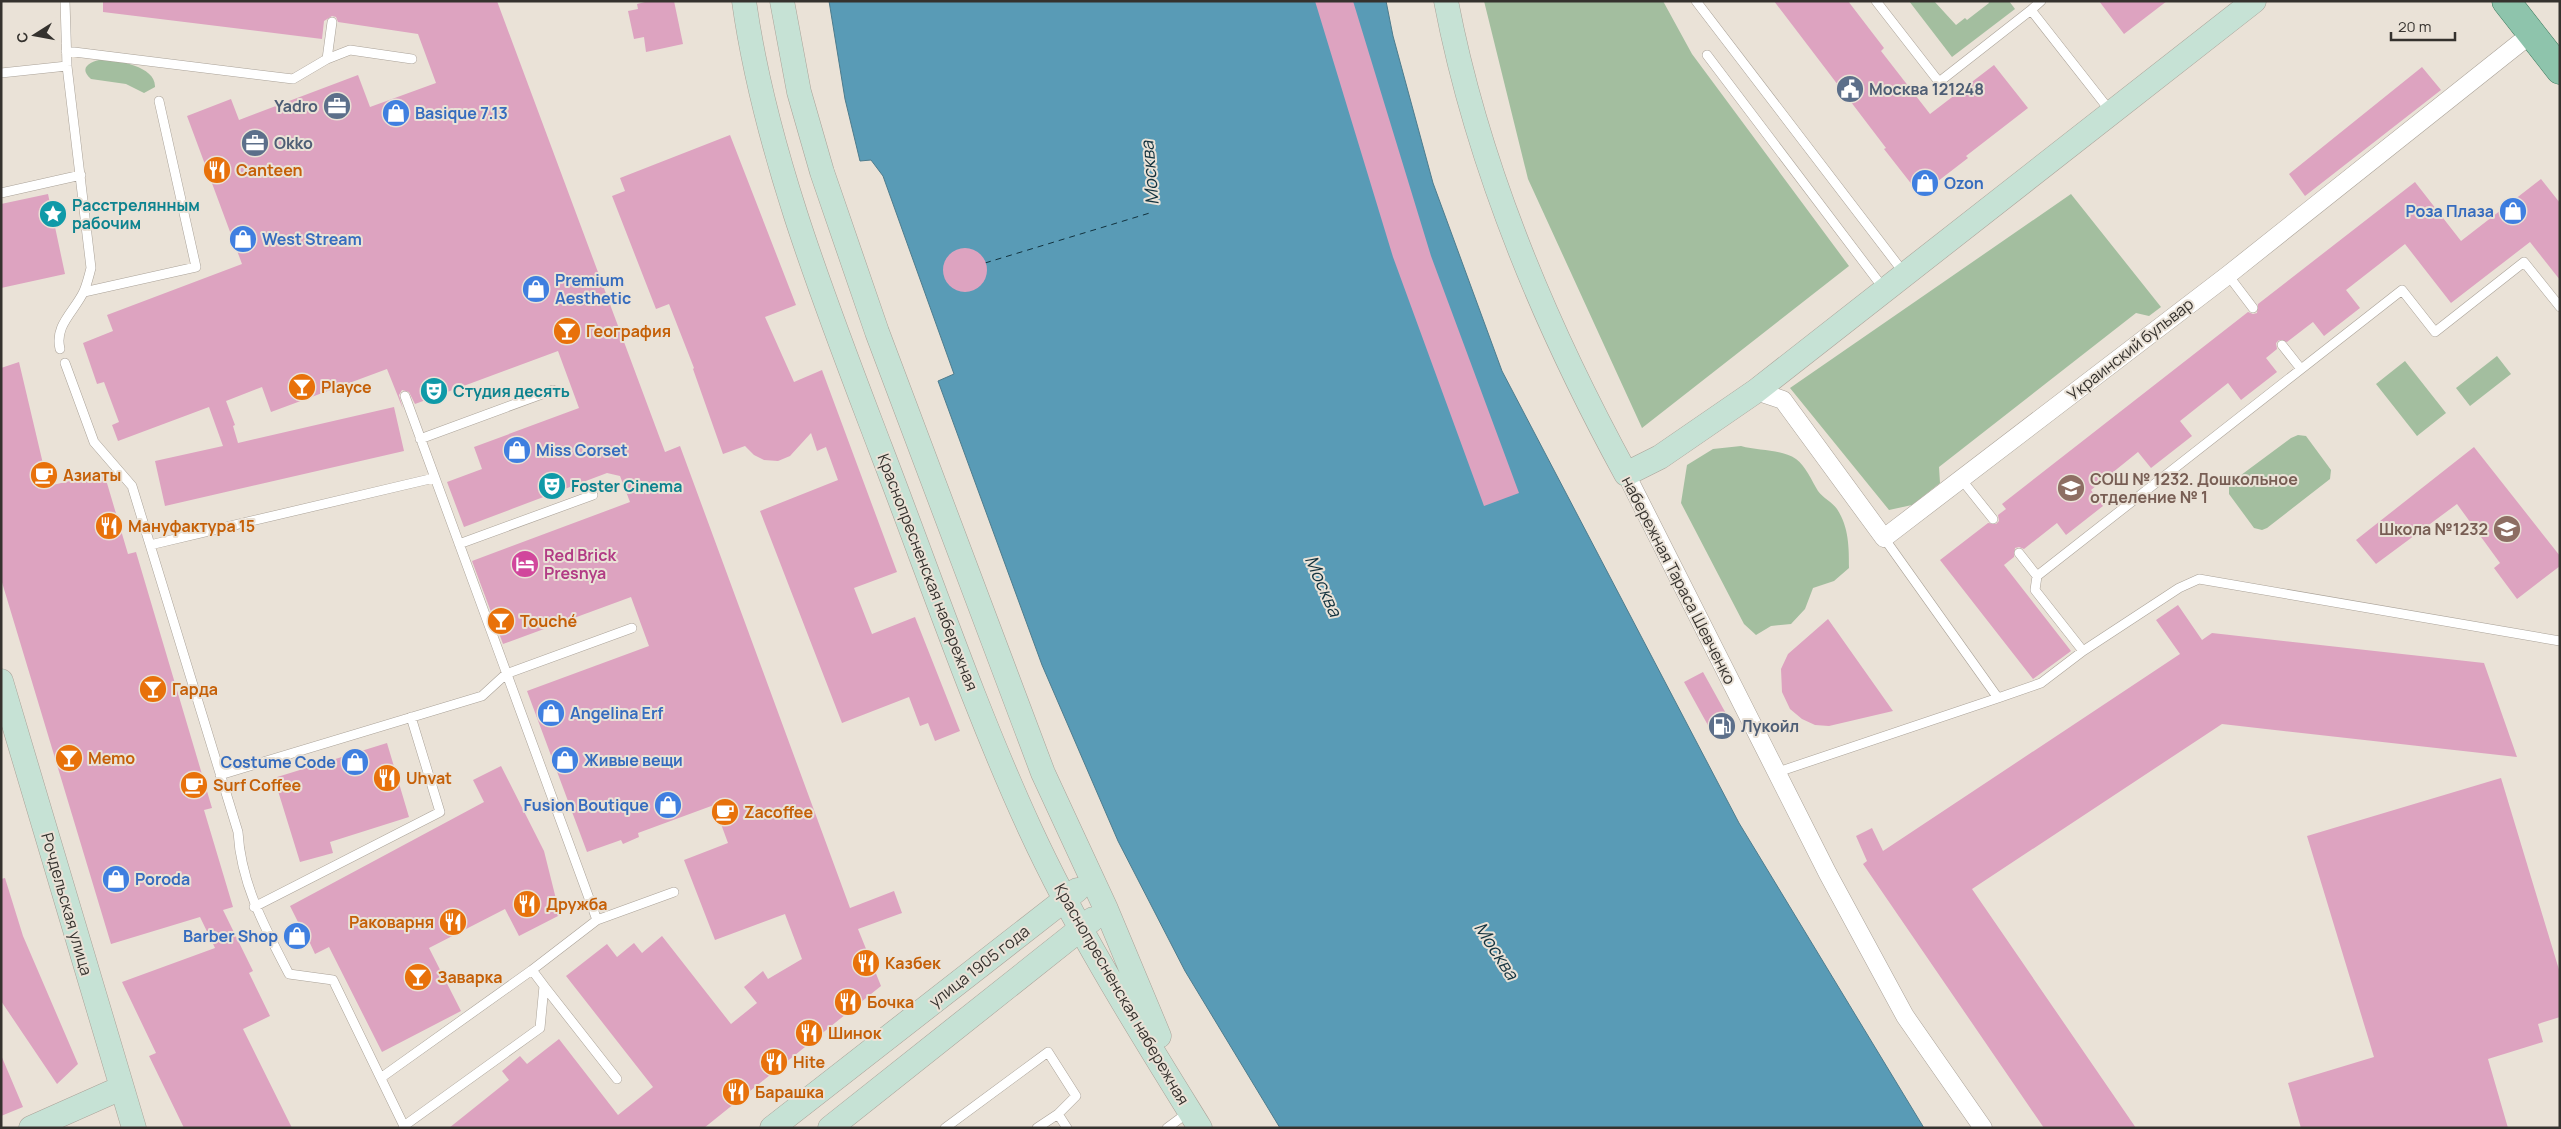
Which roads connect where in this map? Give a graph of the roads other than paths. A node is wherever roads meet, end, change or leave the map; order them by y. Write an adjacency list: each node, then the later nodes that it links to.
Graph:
1 (65, 1): 14 (lane)
2 (744, 1): 60 (main road, Краснопресненская набережная)
3 (782, 1): 58 (main road, Краснопресненская набережная)
4 (1446, 1): 39 (main road, набережная Тараса Шевченко)
5 (1709, 1): 10 (lane)
6 (1876, 1): 11 (lane)
7 (2041, 1): 11 (lane)
8 (2254, 1): 22 (main road)
9 (2506, 1): 13 (main road)
10 (1698, 4): 25 (lane)
11 (2031, 10): 22 (lane)
12 (332, 22): 16 (lane)
13 (2531, 34): 19 (main road); 26 (street, Украинский бульвар)
14 (66, 51): 16 (lane); 18 (lane)
15 (1707, 55): 27 (lane)
16 (327, 58): 17 (lane)
17 (412, 59)
18 (67, 66): 20 (lane); 23 (lane)
19 (2560, 70)
20 (1, 73)
21 (159, 101): 28 (lane)
22 (2111, 112): 25 (main road)
23 (81, 174): 24 (lane); 28 (lane)
24 (1, 193)
25 (1905, 273): 27 (main road)
26 (2228, 275): 29 (lane); 41 (street, Украинский бульвар)
27 (1884, 289): 36 (main road)
28 (84, 292): 32 (lane)
29 (2253, 308)
30 (2560, 308): 34 (lane)
31 (2282, 345): 34 (lane)
32 (60, 349)
33 (65, 364): 46 (lane)
34 (2301, 369): 48 (lane)
35 (553, 390): 38 (lane)
36 (1756, 391): 39 (main road); 44 (street)
37 (405, 396): 38 (lane)
38 (420, 439): 40 (lane)
39 (1626, 474): 56 (street, набережная Тараса Шевченко)
40 (434, 478): 45 (lane); 46 (lane)
41 (1961, 479): 43 (lane); 44 (street, Украинский бульвар)
42 (593, 495): 45 (lane)
43 (1993, 519)
44 (1884, 538): 54 (lane)
45 (459, 544): 52 (lane)
46 (150, 545): 57 (lane)
47 (2019, 553): 48 (lane)
48 (2037, 576): 51 (lane)
49 (632, 628): 52 (lane)
50 (2560, 641): 51 (lane)
51 (2083, 651): 54 (lane)
52 (506, 674): 55 (lane); 63 (lane)
53 (1, 681): 69 (main road, Рочдельская улица)
54 (1998, 698): 56 (lane)
55 (411, 717): 57 (lane); 61 (lane)
56 (1778, 772): 81 (street, набережная Тараса Шевченко)
57 (220, 775): 61 (lane)
58 (1092, 878): 60 (main road, улица 1905 года); 62 (main road, Краснопресненская набережная)
59 (674, 892): 63 (lane)
60 (1065, 899): 64 (main road, Краснопресненская набережная); 75 (main road, улица 1905 года)
61 (254, 907): 67 (lane)
62 (1106, 909): 64 (main road, улица 1905 года); 71 (main road, Краснопресненская набережная)
63 (597, 920): 65 (lane)
64 (1080, 929): 71 (main road, Краснопресненская набережная); 76 (main road, улица 1905 года)
65 (532, 970): 66 (lane); 67 (lane)
66 (544, 986): 68 (lane); 72 (lane)
67 (382, 1077): 72 (lane)
68 (617, 1079)
69 (121, 1088): 73 (main road); 74 (main road, Рочдельская улица)
70 (1058, 1114): 77 (lane); 78 (lane); 79 (lane)
71 (1195, 1120): 80 (lane)
72 (404, 1127)
73 (31, 1128)
74 (134, 1128)
75 (772, 1128)
76 (830, 1128)
77 (945, 1128)
78 (1037, 1128)
79 (1067, 1128)
80 (1166, 1128)
81 (1983, 1128)

